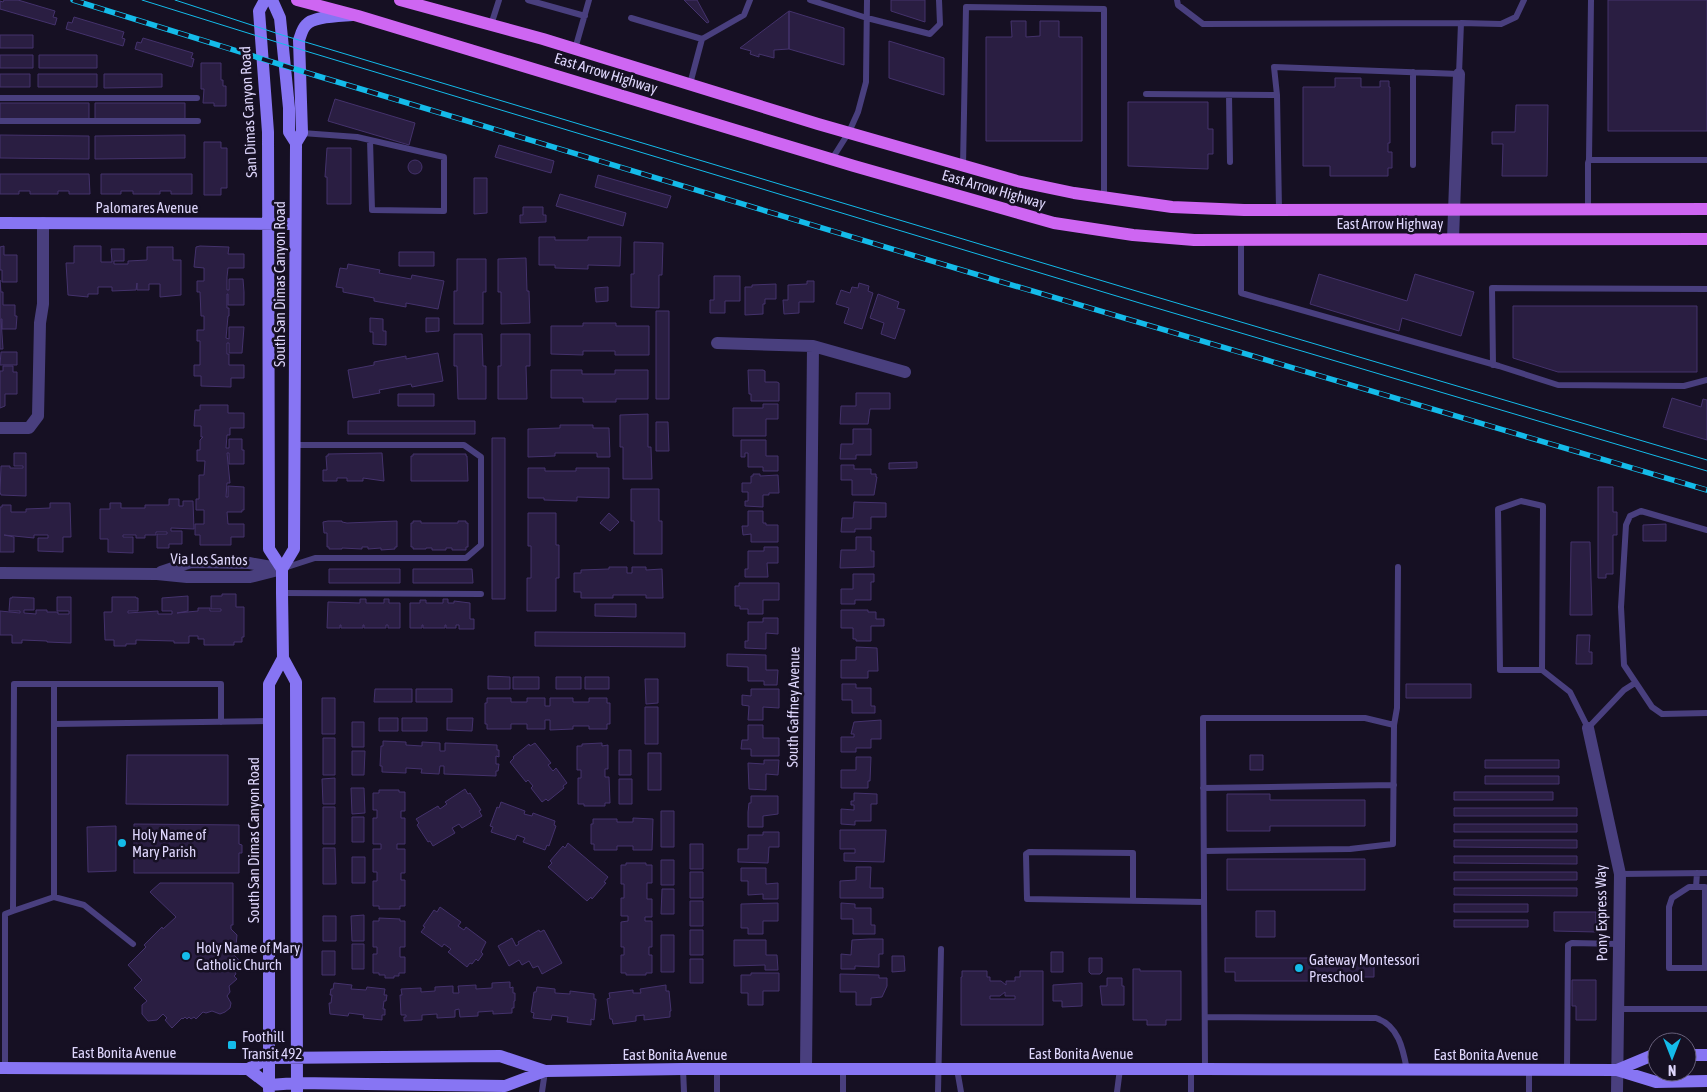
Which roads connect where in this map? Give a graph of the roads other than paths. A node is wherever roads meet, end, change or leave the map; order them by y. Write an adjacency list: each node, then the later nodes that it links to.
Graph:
1 (265, 0): 49 (main road, San Dimas Canyon Road)
2 (272, 0): 34 (main road, South San Dimas Canyon Road)
3 (297, 0): 15 (main road, East Arrow Highway)
4 (400, 0): 20 (main road, East Arrow Highway)
5 (499, 0): 20 (lane)
6 (528, 0): 16 (lane)
7 (589, 0): 16 (lane)
8 (750, 0): 21 (lane)
9 (810, 0): 18 (lane)
10 (867, 0): 18 (lane)
11 (939, 0): 18 (lane)
12 (1177, 0): 19 (lane)
13 (1524, 0): 19 (lane)
14 (1592, 0): 37 (lane)
15 (353, 15): 34 (main road); 36 (main road, East Arrow Highway)
16 (585, 16): 22 (lane)
17 (631, 18): 21 (lane)
18 (866, 18): 33 (lane)
19 (1461, 23): 24 (lane)
20 (491, 25): 22 (main road, East Arrow Highway)
21 (702, 39): 25 (lane)
22 (575, 49): 25 (main road, East Arrow Highway)
23 (1413, 72): 24 (lane); 28 (lane); 40 (lane)
24 (1459, 74): 43 (street)
25 (690, 84): 33 (main road, East Arrow Highway)
26 (1146, 94): 27 (lane)
27 (1229, 95): 28 (lane); 39 (lane)
28 (1278, 95): 46 (lane)
29 (0, 98): 30 (lane)
30 (197, 98)
31 (198, 121): 32 (lane)
32 (0, 122)
33 (849, 132): 36 (lane); 41 (main road, East Arrow Highway)
34 (299, 138): 35 (lane); 50 (main road, South San Dimas Canyon Road)
35 (370, 140): 35 (lane)
36 (832, 160): 53 (main road, East Arrow Highway)
37 (1590, 160): 38 (lane); 44 (lane)
38 (1707, 160)
39 (1230, 162)
40 (1413, 165)
41 (963, 166): 42 (main road, East Arrow Highway); 42 (lane)
42 (1104, 197): 46 (main road, East Arrow Highway)
43 (1453, 209): 44 (main road, East Arrow Highway); 46 (main road, East Arrow Highway); 51 (street)
44 (1588, 209): 45 (main road, East Arrow Highway)
45 (1707, 209)
46 (1279, 210)
47 (0, 223): 48 (main road, Palomares Avenue)
48 (43, 223): 49 (main road, Palomares Avenue); 60 (street)
49 (268, 224): 50 (main road, Palomares Avenue); 64 (main road, South San Dimas Canyon Road)
50 (295, 224): 61 (main road, South San Dimas Canyon Road)
51 (1453, 239): 52 (main road, East Arrow Highway); 53 (main road, East Arrow Highway)
52 (1707, 239)
53 (1241, 240): 57 (lane)
54 (1707, 289): 57 (lane)
55 (718, 343): 56 (street)
56 (813, 346): 58 (street); 103 (street, South Gaffney Avenue)
57 (1493, 365): 59 (lane)
58 (905, 372)
59 (1707, 380)
60 (0, 428)
61 (295, 445): 64 (main road, South San Dimas Canyon Road); 64 (lane)
62 (1707, 530): 70 (lane)
63 (1398, 567): 76 (lane)
64 (282, 568): 65 (street, Via Los Santos); 66 (main road, South San Dimas Canyon Road)
65 (0, 573)
66 (282, 594): 67 (lane); 68 (main road, South San Dimas Canyon Road)
67 (481, 594)
68 (283, 658): 73 (main road, South San Dimas Canyon Road); 96 (main road, South San Dimas Canyon Road)
69 (1542, 670): 69 (lane); 77 (lane)
70 (1635, 683): 72 (lane); 77 (lane)
71 (54, 684): 74 (lane); 75 (lane); 88 (lane)
72 (1707, 713)
73 (269, 721): 74 (lane); 97 (main road, South San Dimas Canyon Road)
74 (221, 722): 75 (lane)
75 (54, 724): 85 (lane)
76 (1394, 725): 78 (lane); 79 (lane)
77 (1588, 728): 83 (street, Pony Express Way)
78 (1394, 785): 79 (lane); 80 (lane)
79 (1203, 788): 80 (lane)
80 (1204, 851): 87 (lane)
81 (1697, 873): 82 (lane); 83 (lane); 84 (lane)
82 (1707, 873)
83 (1620, 874): 90 (street, Pony Express Way)
84 (1696, 887): 84 (lane)
85 (54, 897): 88 (lane); 89 (lane)
86 (1133, 900): 86 (lane); 87 (lane)
87 (1204, 902): 95 (lane)
88 (13, 911): 92 (lane)
89 (133, 944)
90 (1618, 944): 93 (street, Pony Express Way); 112 (lane)
91 (942, 949): 105 (lane)
92 (3, 970): 99 (lane)
93 (1618, 1009): 94 (lane); 113 (street, Pony Express Way)
94 (1707, 1009)
95 (1205, 1017): 109 (lane); 110 (lane)
96 (296, 1057): 97 (main road, East Bonita Avenue); 114 (main road, East Bonita Avenue); 117 (main road, South San Dimas Canyon Road)
97 (269, 1058): 100 (main road, East Bonita Avenue); 116 (main road, South San Dimas Canyon Road)
98 (1647, 1058): 113 (main road, East Bonita Avenue)
99 (3, 1068): 100 (main road, East Bonita Avenue)
100 (248, 1069): 116 (main road)
101 (683, 1069): 102 (main road, East Bonita Avenue); 114 (main road, East Bonita Avenue); 119 (lane)
102 (717, 1069): 103 (main road, East Bonita Avenue); 120 (lane)
103 (806, 1069): 104 (main road, East Bonita Avenue)
104 (843, 1069): 105 (main road, East Bonita Avenue); 121 (lane)
105 (938, 1069): 106 (main road, East Bonita Avenue); 122 (lane)
106 (957, 1069): 107 (main road, East Bonita Avenue); 123 (lane)
107 (1120, 1069): 108 (main road, East Bonita Avenue); 124 (lane)
108 (1191, 1069): 109 (main road, East Bonita Avenue); 125 (lane)
109 (1205, 1069): 110 (main road, East Bonita Avenue)
110 (1407, 1070): 111 (main road, East Bonita Avenue)
111 (1529, 1070): 112 (main road, East Bonita Avenue); 126 (lane)
112 (1567, 1070): 113 (main road, East Bonita Avenue)
113 (1617, 1070): 115 (main road, East Bonita Avenue); 127 (street, Pony Express Way)
114 (544, 1071): 117 (main road, East Bonita Avenue); 118 (lane)
115 (1707, 1081)
116 (269, 1088): 117 (main road, East Bonita Avenue)
117 (297, 1088)
118 (542, 1092)
119 (684, 1092)
120 (717, 1092)
121 (843, 1092)
122 (938, 1092)
123 (961, 1092)
124 (1117, 1092)
125 (1191, 1092)
126 (1529, 1092)
127 (1617, 1092)

